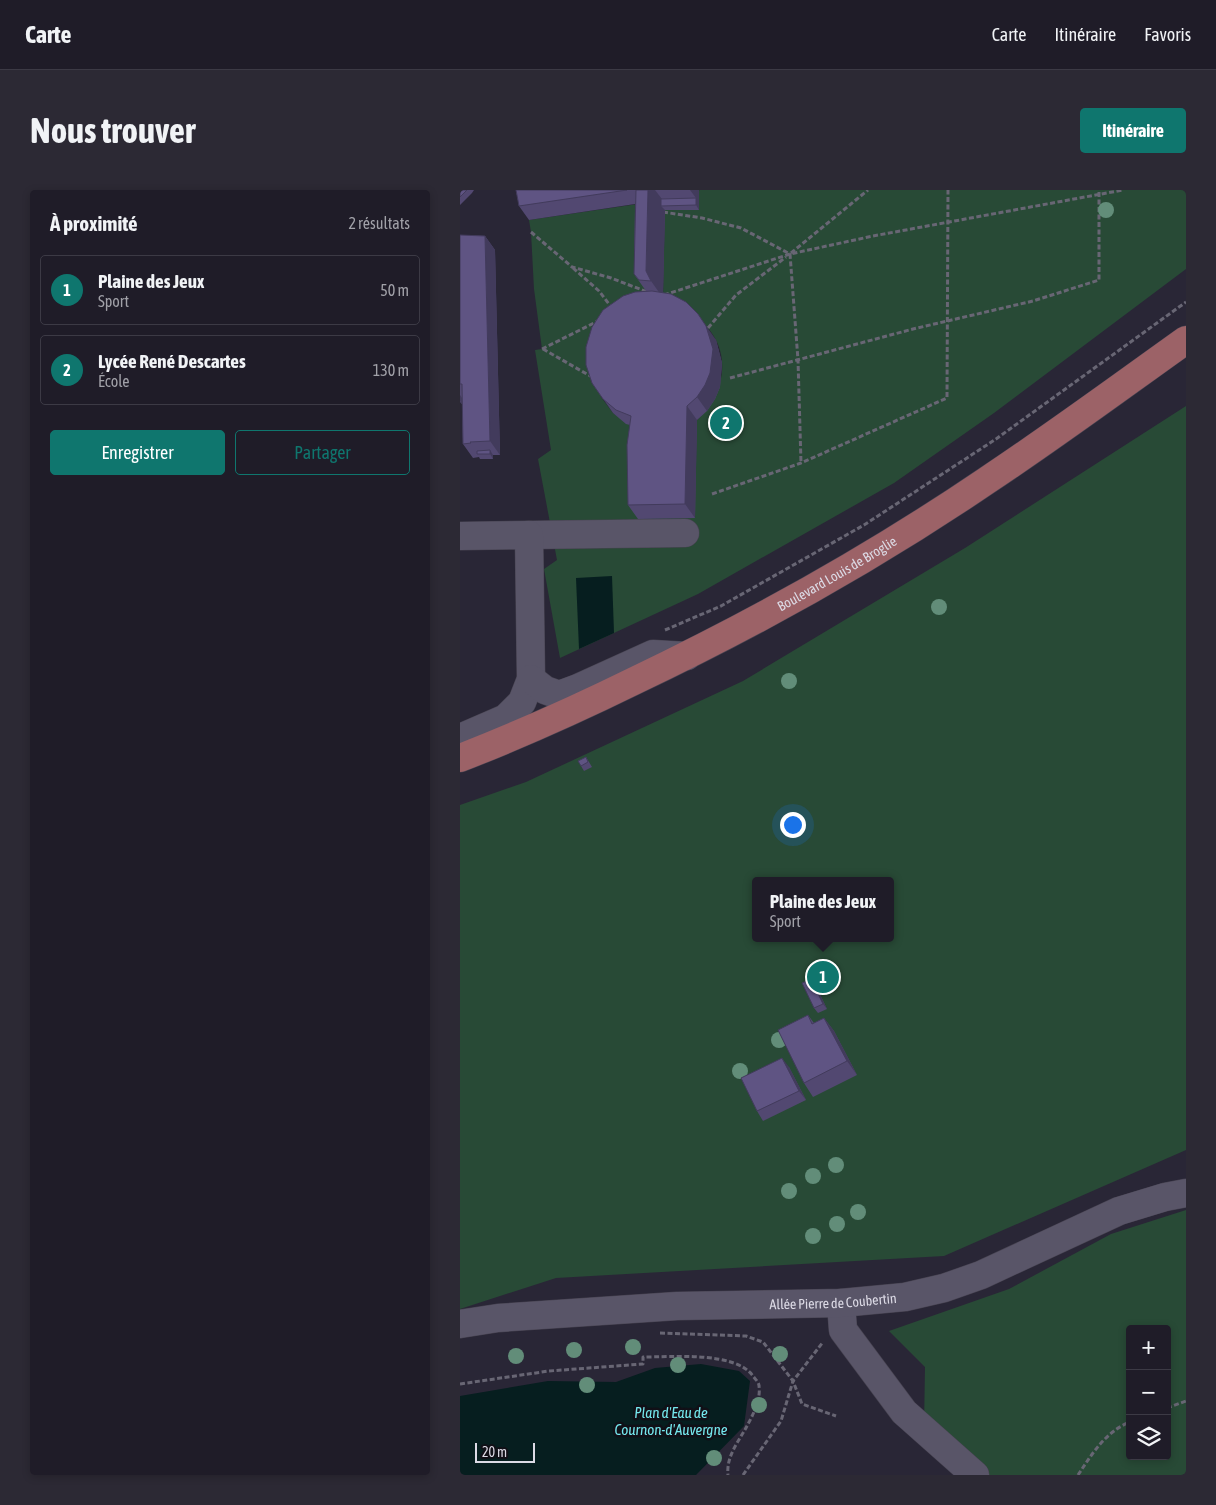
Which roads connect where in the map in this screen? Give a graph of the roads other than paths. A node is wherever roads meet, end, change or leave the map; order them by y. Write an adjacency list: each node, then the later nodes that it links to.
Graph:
1 (1186, 340): 5 (main road, Boulevard Louis de Broglie)
2 (685, 533): 3 (street)
3 (528, 535): 4 (street); 6 (street)
4 (460, 536)
5 (687, 656): 6 (street); 8 (main road, Boulevard Louis de Broglie)
6 (531, 679): 7 (street)
7 (460, 738)
8 (460, 758)
9 (1186, 1192): 10 (street, Allée Pierre de Coubertin)
10 (841, 1303): 11 (street, Allée Pierre de Coubertin); 12 (street)
11 (460, 1324)
12 (975, 1475)

